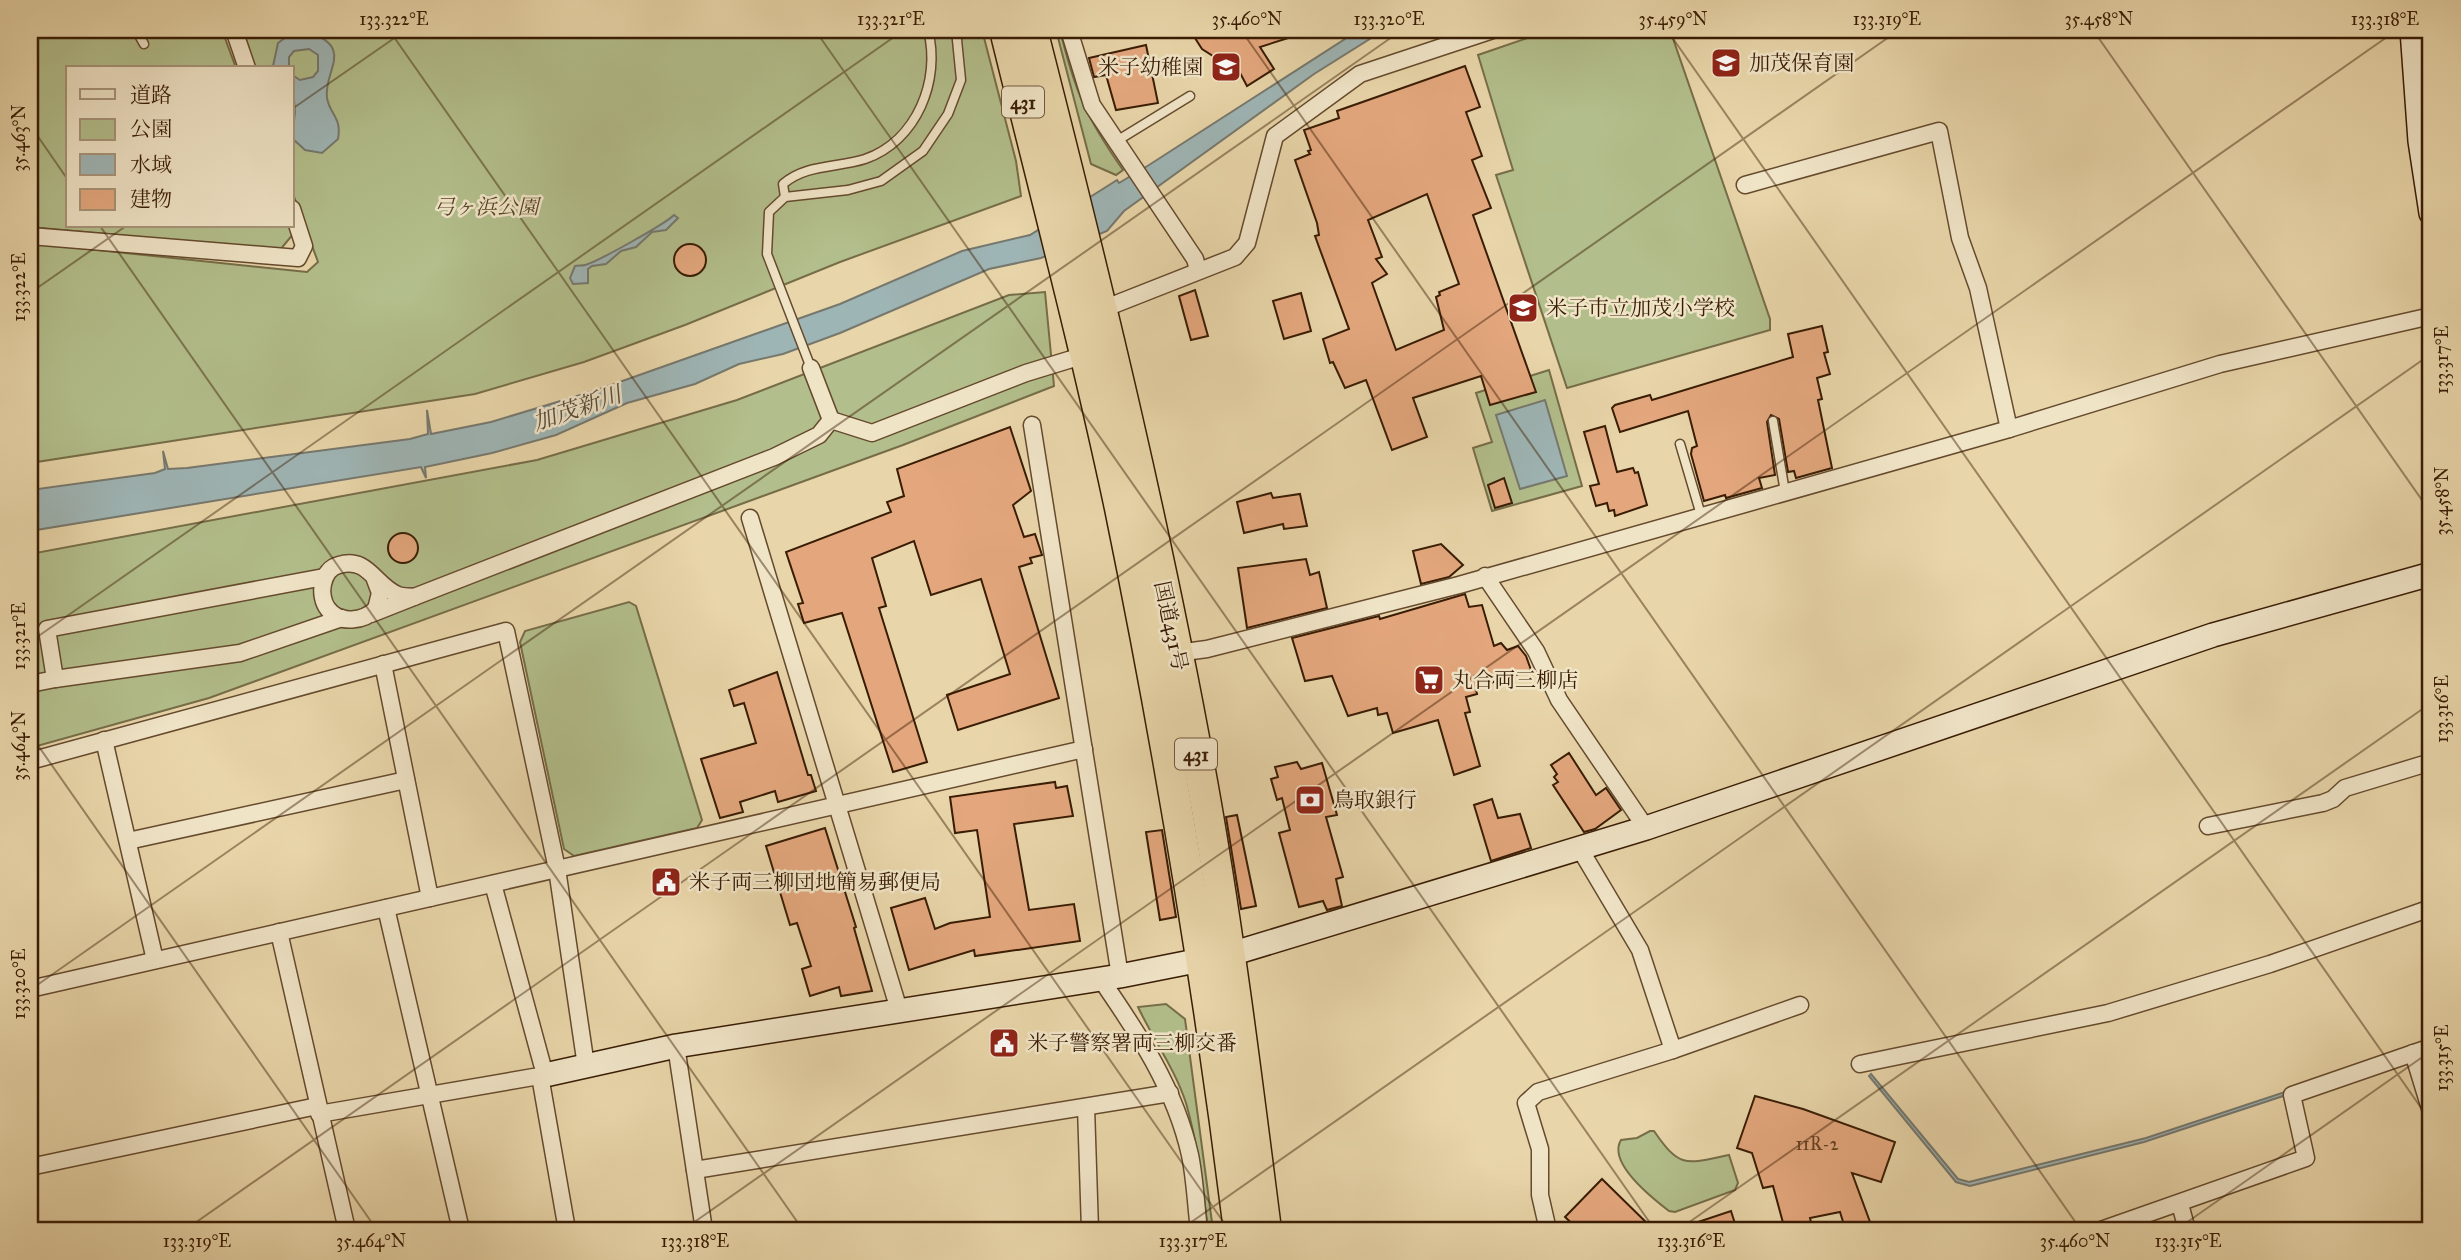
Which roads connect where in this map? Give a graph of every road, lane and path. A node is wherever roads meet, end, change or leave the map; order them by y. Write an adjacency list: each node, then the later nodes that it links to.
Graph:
1 (136, 30): 10 (lane)
2 (234, 30): 11 (street)
3 (928, 30): 17 (lane)
4 (956, 30): 17 (lane)
5 (1005, 30): 15 (highway, 国道431号 / 431)
6 (1032, 30): 15 (highway, 国道431号 / 431)
7 (1069, 30): 14 (street)
8 (1493, 30): 21 (street)
9 (2412, 30): 12 (street)
10 (144, 44)
11 (246, 66)
12 (2424, 78): 18 (street)
13 (1190, 96): 14 (lane)
14 (1115, 142): 21 (street)
15 (1054, 170): 22 (highway, 国道431号 / 431)
16 (1745, 185): 29 (street)
17 (785, 197): 25 (lane)
18 (2431, 213)
19 (294, 215): 20 (street)
20 (30, 236)
21 (1198, 270): 22 (street)
22 (1089, 294): 24 (highway, 国道431号 / 431); 41 (highway, 国道431号 / 431)
23 (2431, 316): 29 (street)
24 (1085, 355): 26 (street); 63 (highway, 国道431号 / 431)
25 (811, 368): 26 (street)
26 (831, 420): 38 (street)
27 (1773, 421): 31 (lane)
28 (1031, 425): 46 (street)
29 (2009, 429): 31 (street)
30 (1680, 444): 32 (lane)
31 (1785, 492): 32 (street)
32 (1701, 515): 35 (street)
33 (750, 518): 50 (street)
34 (2431, 574): 52 (street)
35 (1485, 576): 41 (street); 52 (street)
36 (324, 577): 37 (street); 40 (street); 43 (street)
37 (374, 577): 38 (street); 39 (street)
38 (414, 597): 39 (street)
39 (371, 614): 40 (street)
40 (342, 618): 43 (street)
41 (1177, 653): 61 (highway, 国道431号 / 431)
42 (383, 664): 45 (street); 49 (street); 55 (street)
43 (55, 679): 44 (street)
44 (30, 684)
45 (104, 740): 47 (street); 53 (street)
46 (1084, 749): 50 (street); 64 (street)
47 (30, 761)
48 (2431, 762): 51 (street)
49 (406, 780): 53 (street); 57 (street)
50 (838, 804): 55 (street); 67 (street)
51 (2208, 825)
52 (1646, 828): 54 (street)
53 (128, 841): 62 (street)
54 (1580, 849): 61 (street); 70 (street)
55 (556, 869): 56 (street); 73 (street)
56 (493, 884): 57 (street); 74 (street)
57 (430, 898): 58 (street)
58 (386, 908): 60 (street); 75 (street)
59 (2431, 908): 72 (street)
60 (279, 932): 62 (street); 78 (street)
61 (1231, 954): 63 (street); 92 (highway, 国道431号 / 431)
62 (155, 960): 65 (street)
63 (1201, 961): 64 (street); 91 (highway, 国道431号 / 431)
64 (1110, 977): 67 (street); 76 (street)
65 (30, 989)
66 (1800, 1005): 70 (street)
67 (899, 1010): 68 (street)
68 (676, 1045): 73 (street); 81 (street)
69 (2431, 1047): 71 (street)
70 (1673, 1050): 93 (street)
71 (2413, 1054): 79 (street); 82 (street)
72 (1860, 1064)
73 (586, 1066): 74 (street)
74 (542, 1075): 75 (street); 86 (street)
75 (431, 1093): 78 (street); 85 (street)
76 (1170, 1093): 77 (street); 90 (street)
77 (1086, 1108): 81 (street); 89 (street)
78 (318, 1110): 80 (street); 84 (street)
79 (2431, 1112)
80 (30, 1167)
81 (695, 1170): 83 (street)
82 (2180, 1204): 94 (street); 95 (street)
83 (701, 1210): 87 (street); 88 (street)
84 (347, 1230)
85 (461, 1230)
86 (567, 1230)
87 (691, 1230)
88 (704, 1230)
89 (1090, 1230)
90 (1199, 1230)
91 (1239, 1230)
92 (1266, 1230)
93 (1548, 1230)
94 (2101, 1230)
95 (2187, 1230)

